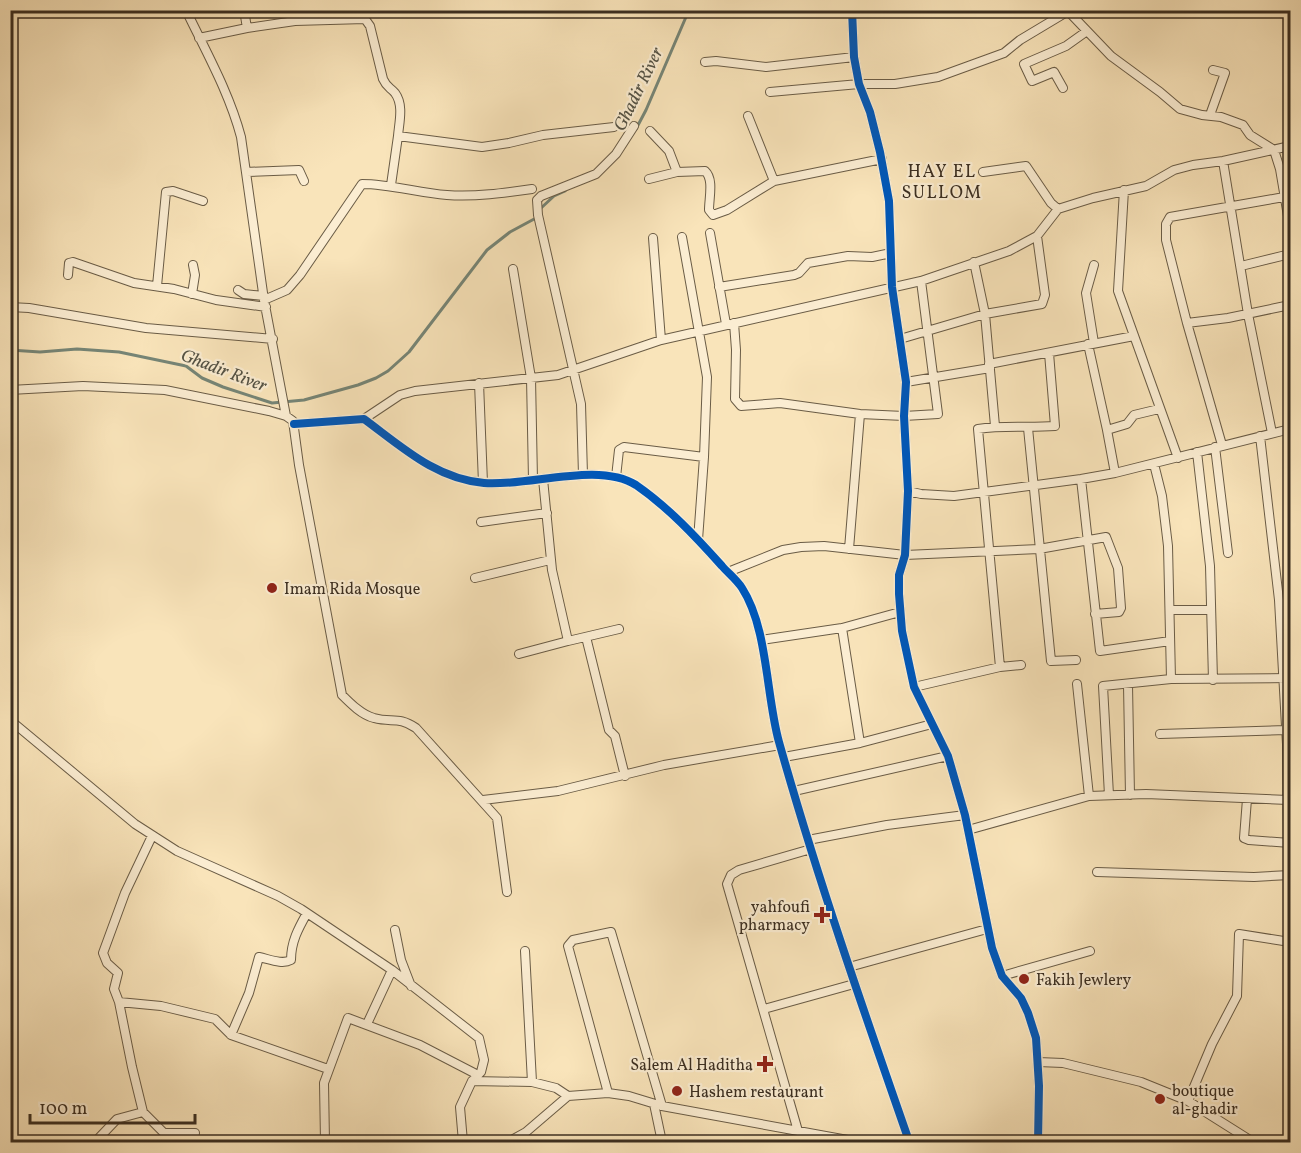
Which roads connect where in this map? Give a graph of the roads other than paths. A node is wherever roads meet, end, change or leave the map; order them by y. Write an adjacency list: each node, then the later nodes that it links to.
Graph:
1 (186, 10): 7 (street)
2 (244, 10): 5 (street)
3 (852, 10): 8 (street)
4 (1068, 11): 6 (street); 11 (street)
5 (247, 28): 7 (street); 19 (street)
6 (1087, 31): 12 (street); 14 (street)
7 (199, 38): 24 (street)
8 (854, 57): 9 (street); 11 (street)
9 (705, 62)
10 (1213, 70): 14 (street)
11 (859, 84): 13 (street); 22 (street)
12 (1063, 88)
13 (770, 92)
14 (1210, 115): 21 (street)
15 (748, 116): 29 (street)
16 (634, 126): 72 (street)
17 (614, 127): 19 (street)
18 (650, 131): 25 (street)
19 (398, 136): 30 (street)
20 (1290, 146): 21 (street)
21 (1274, 150): 23 (street); 33 (street)
22 (882, 159): 29 (street); 42 (street)
23 (1223, 161): 32 (street); 35 (street)
24 (246, 172): 28 (street); 56 (street)
25 (677, 172): 27 (street); 29 (street)
26 (984, 172): 36 (street)
27 (649, 180)
28 (304, 181)
29 (774, 181)
30 (391, 185): 31 (street); 56 (street)
31 (532, 189)
32 (1124, 190): 36 (street); 65 (street)
33 (1284, 197): 35 (street); 37 (street)
34 (203, 201): 51 (street)
35 (1230, 207): 47 (street); 62 (street)
36 (1058, 209): 39 (street)
37 (1290, 228)
38 (710, 232): 52 (street)
39 (1037, 236): 44 (street); 59 (street)
40 (682, 237): 63 (street)
41 (652, 238): 68 (street)
42 (891, 253): 52 (street); 53 (street)
43 (1290, 254): 47 (street)
44 (974, 262): 50 (street); 59 (street)
45 (193, 265): 55 (street)
46 (1094, 265): 69 (street)
47 (1240, 266): 60 (street)
48 (513, 269): 73 (street)
49 (68, 275): 51 (street)
50 (921, 281): 53 (street); 64 (street)
51 (157, 285): 55 (street)
52 (719, 287): 61 (street)
53 (892, 287): 61 (street); 67 (street)
54 (238, 290): 56 (street)
55 (192, 294): 56 (street)
56 (265, 301): 66 (street)
57 (1290, 305): 60 (street)
58 (10, 308): 66 (street)
59 (985, 314): 64 (street); 71 (street)
60 (1248, 314): 62 (street); 88 (street)
61 (730, 323): 63 (street); 80 (street)
62 (1187, 323): 90 (street)
63 (700, 331): 68 (street); 92 (street)
64 (926, 331): 67 (street); 74 (street)
65 (1134, 336): 69 (street); 78 (street)
66 (273, 339): 79 (street)
67 (900, 339): 75 (street)
68 (662, 340): 72 (street)
69 (1091, 344): 70 (street); 87 (street)
70 (1049, 353): 71 (street); 85 (street)
71 (989, 366): 74 (street); 84 (street)
72 (574, 370): 73 (street); 96 (street)
73 (531, 378): 76 (street); 100 (street)
74 (934, 378): 75 (street); 81 (street)
75 (906, 382): 81 (street)
76 (479, 383): 82 (street); 101 (street)
77 (10, 390): 79 (street)
78 (1159, 409): 87 (street); 93 (street)
79 (286, 413): 83 (street)
80 (860, 414): 81 (street); 109 (street)
81 (904, 417): 103 (street)
82 (364, 419): 83 (street); 101 (street)
83 (294, 424): 151 (street)
84 (995, 426): 85 (street); 104 (street)
85 (1028, 428): 102 (street)
86 (1290, 429): 88 (street)
87 (1107, 430): 95 (street)
88 (1272, 433): 89 (street)
89 (1260, 435): 90 (street); 132 (street)
90 (1219, 446): 91 (street); 112 (street)
91 (1197, 452): 93 (street); 118 (street)
92 (704, 457): 97 (street); 108 (street)
93 (1178, 458): 94 (street)
94 (1154, 464): 95 (street); 117 (street)
95 (1115, 473): 99 (street)
96 (583, 475): 97 (street); 98 (street)
97 (616, 477): 108 (street)
98 (543, 479): 100 (street); 105 (street)
99 (1081, 479): 102 (street); 107 (street)
100 (533, 480): 101 (street)
101 (483, 483)
102 (1034, 486): 104 (street); 110 (street)
103 (908, 491): 104 (street); 113 (street)
104 (984, 493): 111 (street)
105 (547, 513): 106 (street); 114 (street)
106 (481, 522)
107 (1088, 539): 110 (street); 120 (street); 120 (street)
108 (698, 540): 115 (street)
109 (849, 549): 113 (street); 115 (street)
110 (1039, 549): 111 (street); 128 (street)
111 (989, 552): 113 (street); 130 (street)
112 (1228, 553)
113 (906, 555): 119 (street)
114 (550, 560): 116 (street); 125 (street)
115 (728, 572): 124 (street)
116 (475, 578)
117 (1170, 610): 118 (street); 126 (street)
118 (1211, 610): 133 (street)
119 (900, 612): 121 (street); 136 (street)
120 (1095, 614): 126 (street)
121 (842, 628): 124 (street); 141 (street)
122 (619, 629): 123 (street)
123 (586, 637): 125 (street); 145 (street)
124 (761, 640): 142 (street)
125 (568, 641): 127 (street)
126 (1170, 641): 131 (street)
127 (519, 654)
128 (1076, 660)
129 (1021, 665): 130 (street)
130 (1000, 667): 136 (street)
131 (1171, 679): 133 (street); 135 (street)
132 (1286, 679): 133 (street); 139 (street)
133 (1213, 680)
134 (1077, 684): 149 (street)
135 (1128, 685): 147 (street); 148 (street)
136 (914, 687): 138 (street)
137 (10, 720): 155 (street)
138 (932, 724): 141 (street); 143 (street)
139 (1286, 730): 140 (street); 152 (street)
140 (1160, 734)
141 (860, 743): 144 (street)
142 (780, 745): 144 (street); 145 (street)
143 (948, 756): 146 (street); 153 (street)
144 (784, 757): 146 (street)
145 (625, 776): 151 (street)
146 (794, 791): 157 (street)
147 (1109, 795): 148 (street); 149 (street)
148 (1130, 795): 150 (street)
149 (1089, 796): 154 (street)
150 (1247, 799): 152 (street); 156 (street)
151 (483, 800): 160 (street)
152 (1288, 800): 156 (street)
153 (965, 815): 154 (street); 157 (street)
154 (968, 830): 162 (street)
155 (152, 836): 161 (street); 172 (street)
156 (1289, 843)
157 (810, 844): 167 (street); 173 (street)
158 (1097, 872): 159 (street)
159 (1290, 875)
160 (507, 892)
161 (307, 913): 168 (street); 175 (street)
162 (987, 929): 167 (street); 169 (street)
163 (394, 930): 171 (street)
164 (1290, 942): 182 (street)
165 (525, 951): 179 (street)
166 (1090, 951): 169 (street)
167 (849, 967): 170 (street)
168 (392, 970): 171 (street); 174 (street)
169 (1002, 976): 176 (street)
170 (855, 984): 173 (street); 189 (street)
171 (411, 986): 178 (street)
172 (119, 1002): 175 (street); 184 (street)
173 (764, 1009): 185 (street)
174 (367, 1024): 177 (street); 178 (street)
175 (231, 1035): 177 (street)
176 (1038, 1062): 182 (street); 196 (street)
177 (328, 1069): 191 (street)
178 (475, 1078): 179 (street); 192 (street)
179 (532, 1082): 181 (street)
180 (608, 1093): 181 (street); 183 (street); 183 (street)
181 (568, 1096): 186 (street)
182 (1188, 1101): 197 (street)
183 (658, 1105): 185 (street); 195 (street)
184 (143, 1112): 187 (street); 190 (street)
185 (798, 1131): 188 (street)
186 (526, 1132): 193 (street); 194 (street)
187 (195, 1133)
188 (895, 1141): 189 (street)
189 (910, 1142)
190 (95, 1143)
191 (326, 1143)
192 (463, 1143)
193 (508, 1143)
194 (528, 1143)
195 (662, 1143)
196 (1038, 1143)
197 (1253, 1143)

